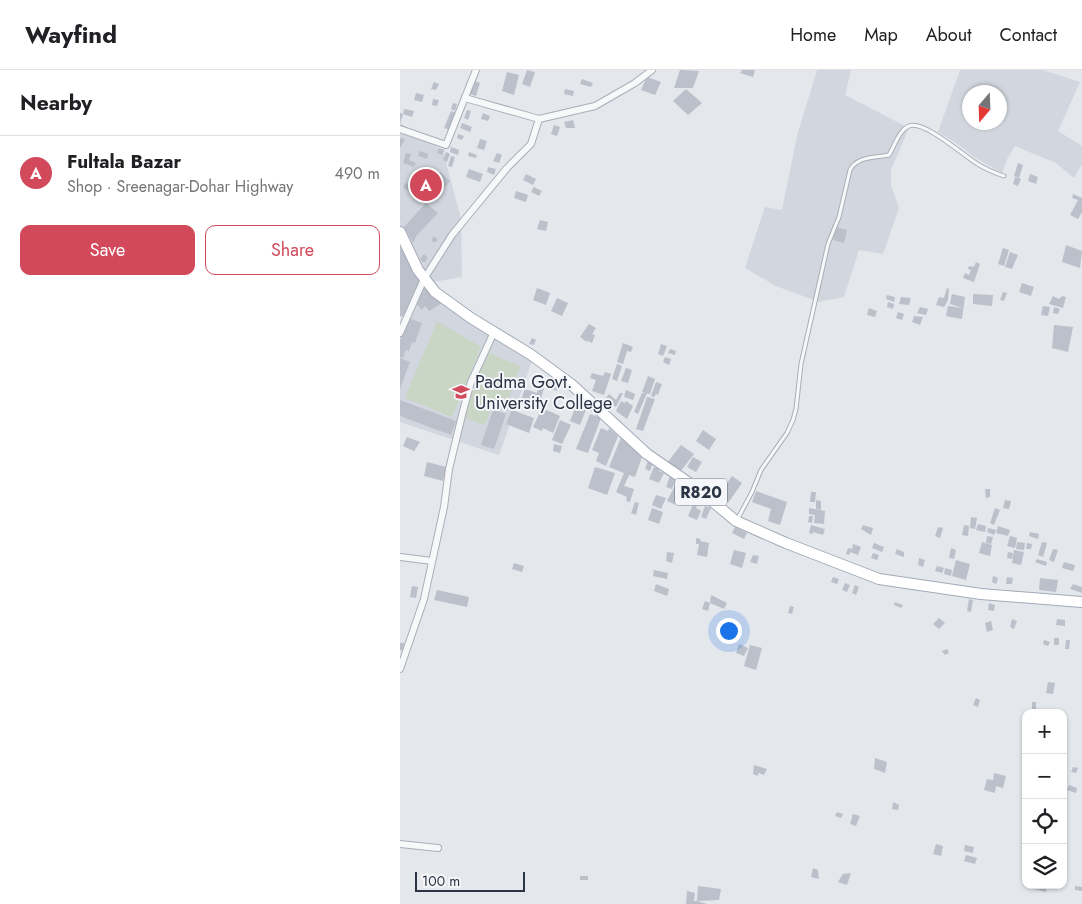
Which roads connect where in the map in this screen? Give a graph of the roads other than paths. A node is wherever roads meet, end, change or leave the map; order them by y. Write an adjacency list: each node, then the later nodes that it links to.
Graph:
1 (476, 70): 3 (street)
2 (652, 70): 4 (street)
3 (465, 98): 4 (street); 5 (street)
4 (539, 119): 8 (street)
5 (400, 129)
6 (1004, 176): 11 (lane)
7 (400, 232): 8 (main road, R820)
8 (424, 279): 9 (main road, R820); 10 (street)
9 (494, 332): 11 (main road, R820); 13 (street)
10 (400, 333)
11 (736, 521): 14 (main road, R820)
12 (400, 557): 13 (street)
13 (432, 561): 15 (street)
14 (1082, 602)
15 (400, 669)
16 (400, 844): 17 (street)
17 (438, 848)

